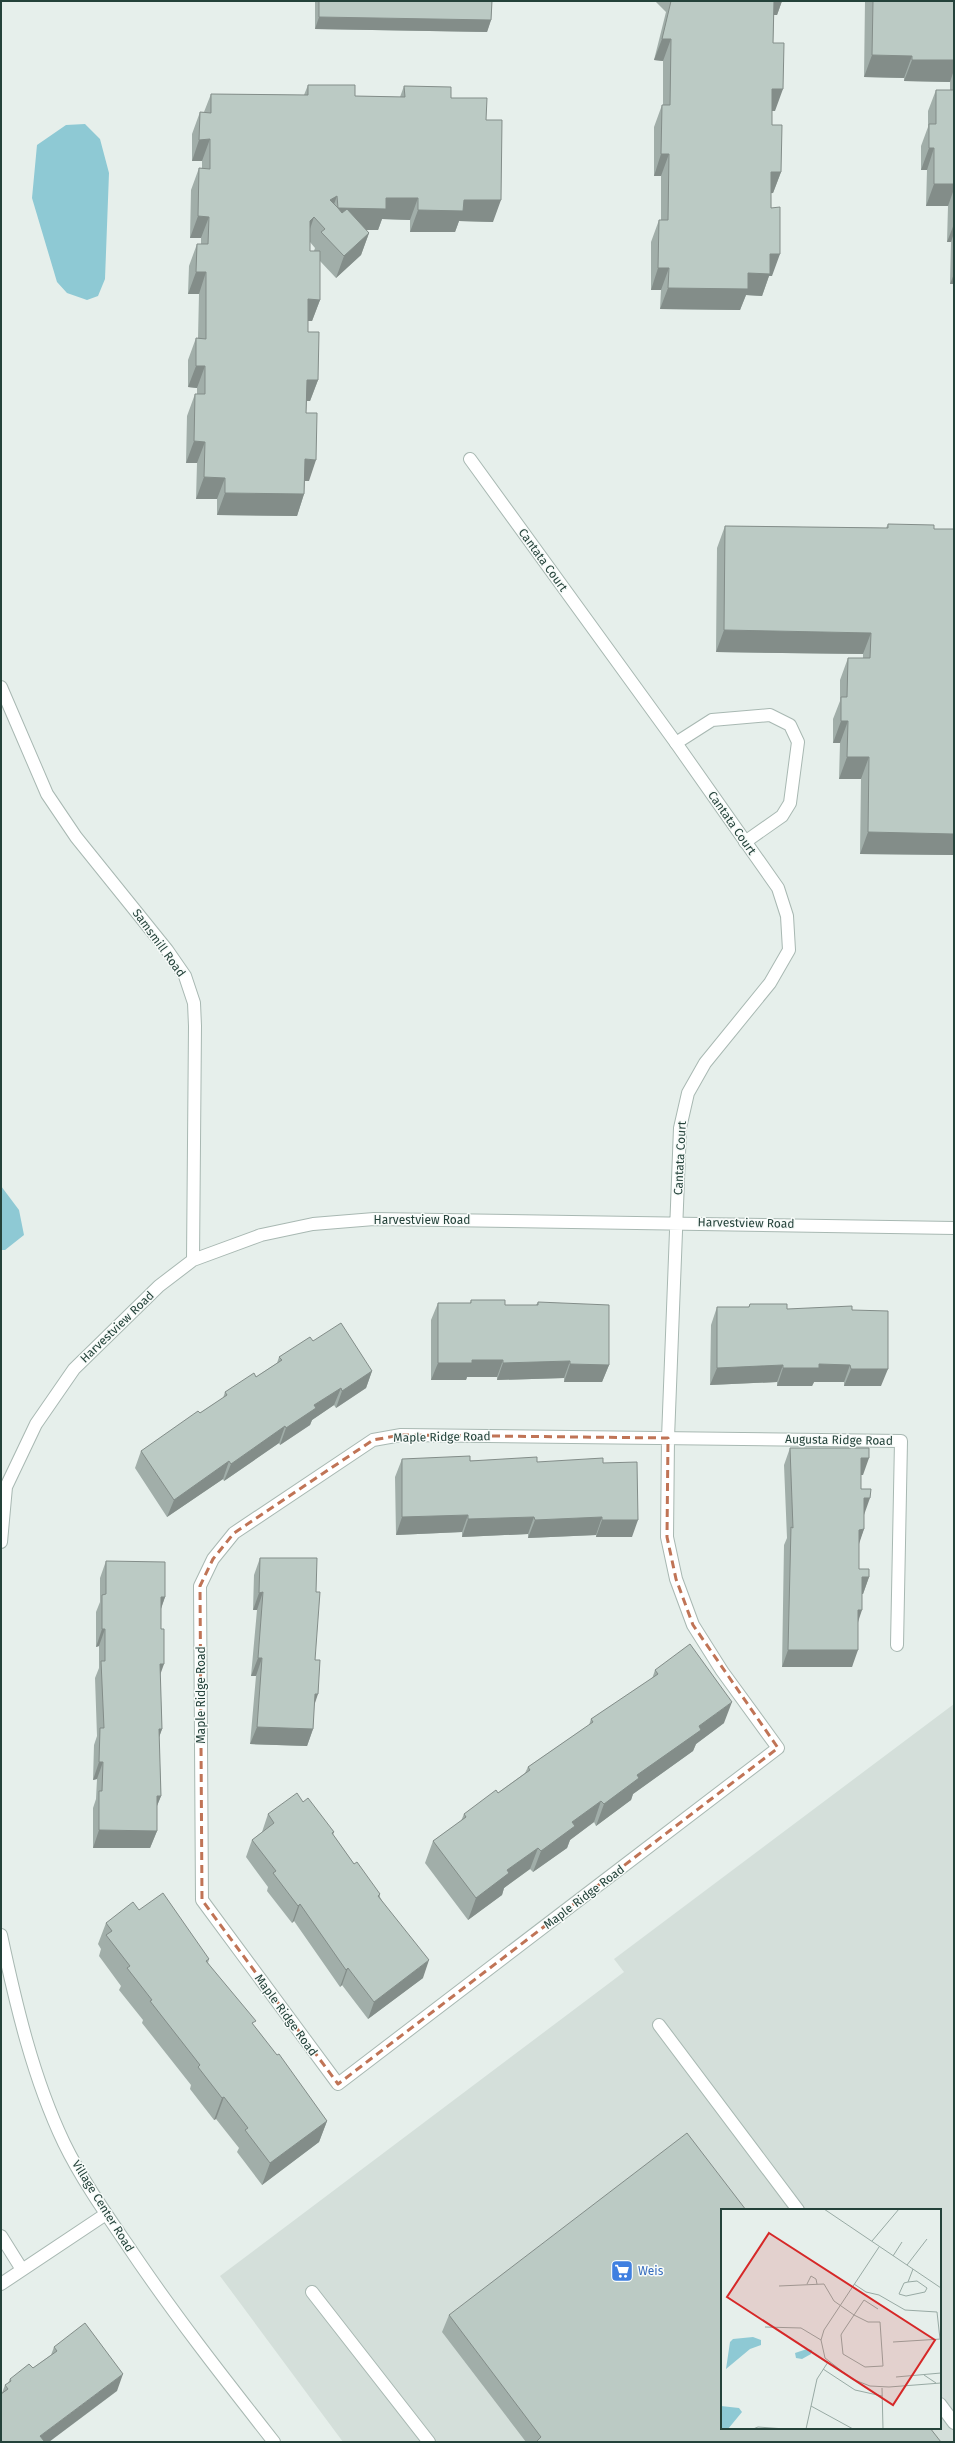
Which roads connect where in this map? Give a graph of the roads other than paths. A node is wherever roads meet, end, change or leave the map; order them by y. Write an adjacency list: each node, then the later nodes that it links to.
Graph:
1 (470, 459): 3 (street, Cantata Court)
2 (1, 687): 7 (street, Samsmill Road)
3 (676, 743): 4 (street, Cantata Court); 4 (street)
4 (746, 842): 5 (street, Cantata Court)
5 (677, 1222): 6 (street, Harvestview Road); 7 (street, Harvestview Road); 8 (street, Maple Ridge Road)
6 (954, 1228)
7 (193, 1260): 9 (street, Harvestview Road)
8 (668, 1438): 8 (street, Maple Ridge Road); 11 (street, Augusta Ridge Road)
9 (3, 1486): 10 (street)
10 (1, 1542)
11 (897, 1645)
12 (1, 1935): 15 (street, Village Center Road)
13 (659, 2025): 14 (street)
14 (797, 2209)
15 (106, 2214): 17 (street); 22 (street, Village Center Road)
16 (1, 2236): 17 (street)
17 (22, 2268): 18 (street)
18 (1, 2284)
19 (312, 2292): 23 (street)
20 (941, 2405): 21 (street)
21 (954, 2423)
22 (274, 2442)
23 (429, 2442)

